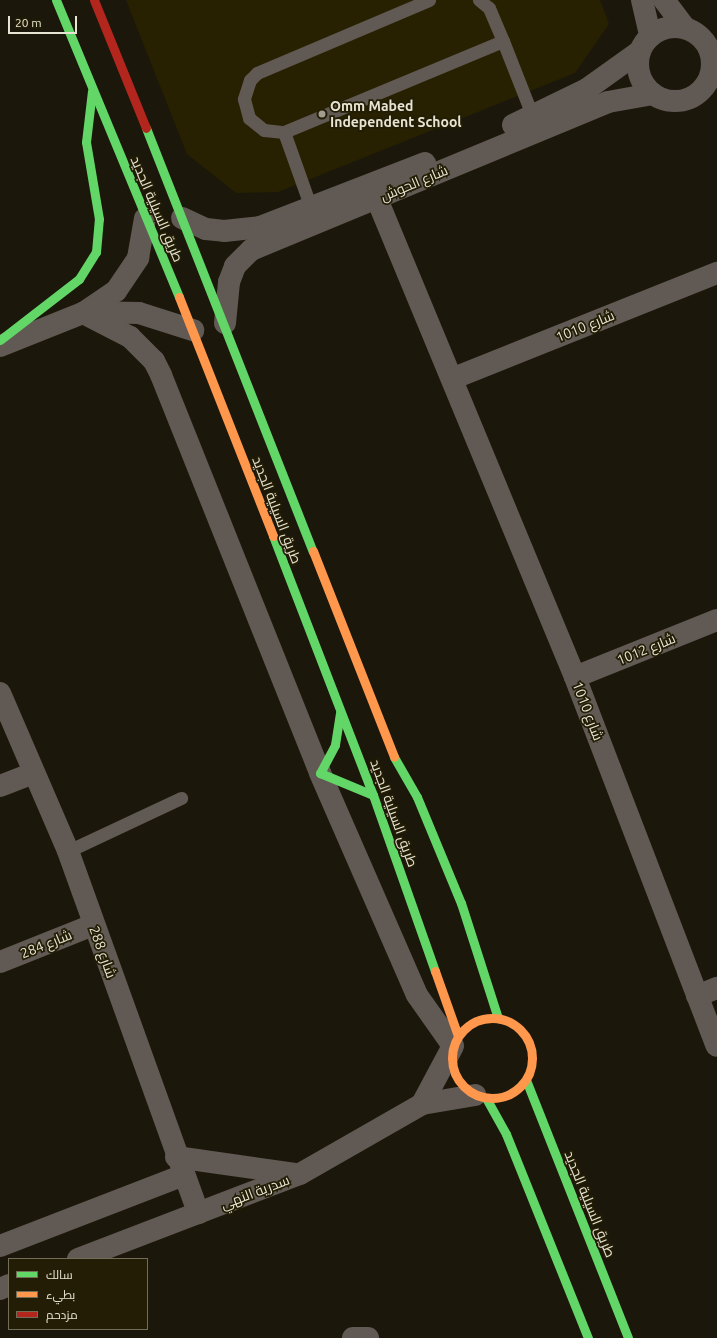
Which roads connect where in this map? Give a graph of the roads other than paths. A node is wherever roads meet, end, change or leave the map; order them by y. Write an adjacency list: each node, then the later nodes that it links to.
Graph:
1 (56, 0): 11 (street, طريق السيلية الجديد)
2 (94, 0): 17 (street, طريق السيلية الجديد)
3 (429, 0): 14 (lane)
4 (479, 0): 8 (lane)
5 (642, 0): 9 (street)
6 (664, 0): 7 (street)
7 (700, 32): 9 (street); 10 (street)
8 (504, 41): 13 (lane); 14 (lane)
9 (645, 43): 12 (street); 13 (street, شارع الحوش)
10 (713, 76): 12 (street)
11 (92, 90): 18 (street, طريق السيلية الجديد); 23 (street)
12 (653, 94): 15 (street, شارع الحوش)
13 (533, 117): 16 (street, شارع الحوش)
14 (284, 132): 16 (lane)
15 (377, 199): 21 (street, شارع الحوش); 25 (street, شارع 1010)
16 (310, 208): 17 (street, شارع الحوش)
17 (182, 218): 21 (street, طريق السيلية الجديد)
18 (145, 219): 20 (street); 22 (street, طريق السيلية الجديد)
19 (717, 273): 25 (street, شارع 1010)
20 (83, 313): 22 (street); 24 (street); 31 (street)
21 (225, 323): 40 (street, طريق السيلية الجديد)
22 (193, 330): 29 (street, طريق السيلية الجديد)
23 (0, 340)
24 (0, 346)
25 (454, 378): 27 (street, شارع 1010)
26 (717, 620): 27 (street, شارع 1012)
27 (576, 677): 39 (street, شارع 1010)
28 (0, 693): 30 (street, شارع 288)
29 (340, 713): 31 (street); 33 (street, طريق السيلية الجديد)
30 (34, 773): 32 (street); 35 (street, شارع 288)
31 (320, 773): 33 (street); 41 (street)
32 (0, 786)
33 (374, 795): 41 (street, طريق السيلية الجديد)
34 (180, 798): 35 (lane)
35 (68, 851): 36 (street, شارع 288)
36 (93, 925): 37 (street, شارع 284); 46 (street, شارع 288)
37 (0, 962)
38 (717, 988): 39 (street)
39 (697, 996): 42 (street, شارع 1010)
40 (498, 1018): 41 (street); 43 (street)
41 (456, 1041): 44 (street, طريق السيلية الجديد); 45 (street)
42 (717, 1046)
43 (526, 1080): 44 (street); 54 (street, طريق السيلية الجديد)
44 (480, 1096): 45 (street, سدرية النهي); 53 (street, طريق السيلية الجديد)
45 (422, 1104): 47 (street, سدرية النهي)
46 (180, 1166): 47 (street); 48 (street, شارع 288); 49 (street)
47 (300, 1174): 48 (street, سدرية النهي)
48 (198, 1213): 50 (street, سدرية النهي)
49 (0, 1246)
50 (81, 1258)
51 (352, 1338): 52 (street)
52 (368, 1338)
53 (588, 1338)
54 (628, 1338)

